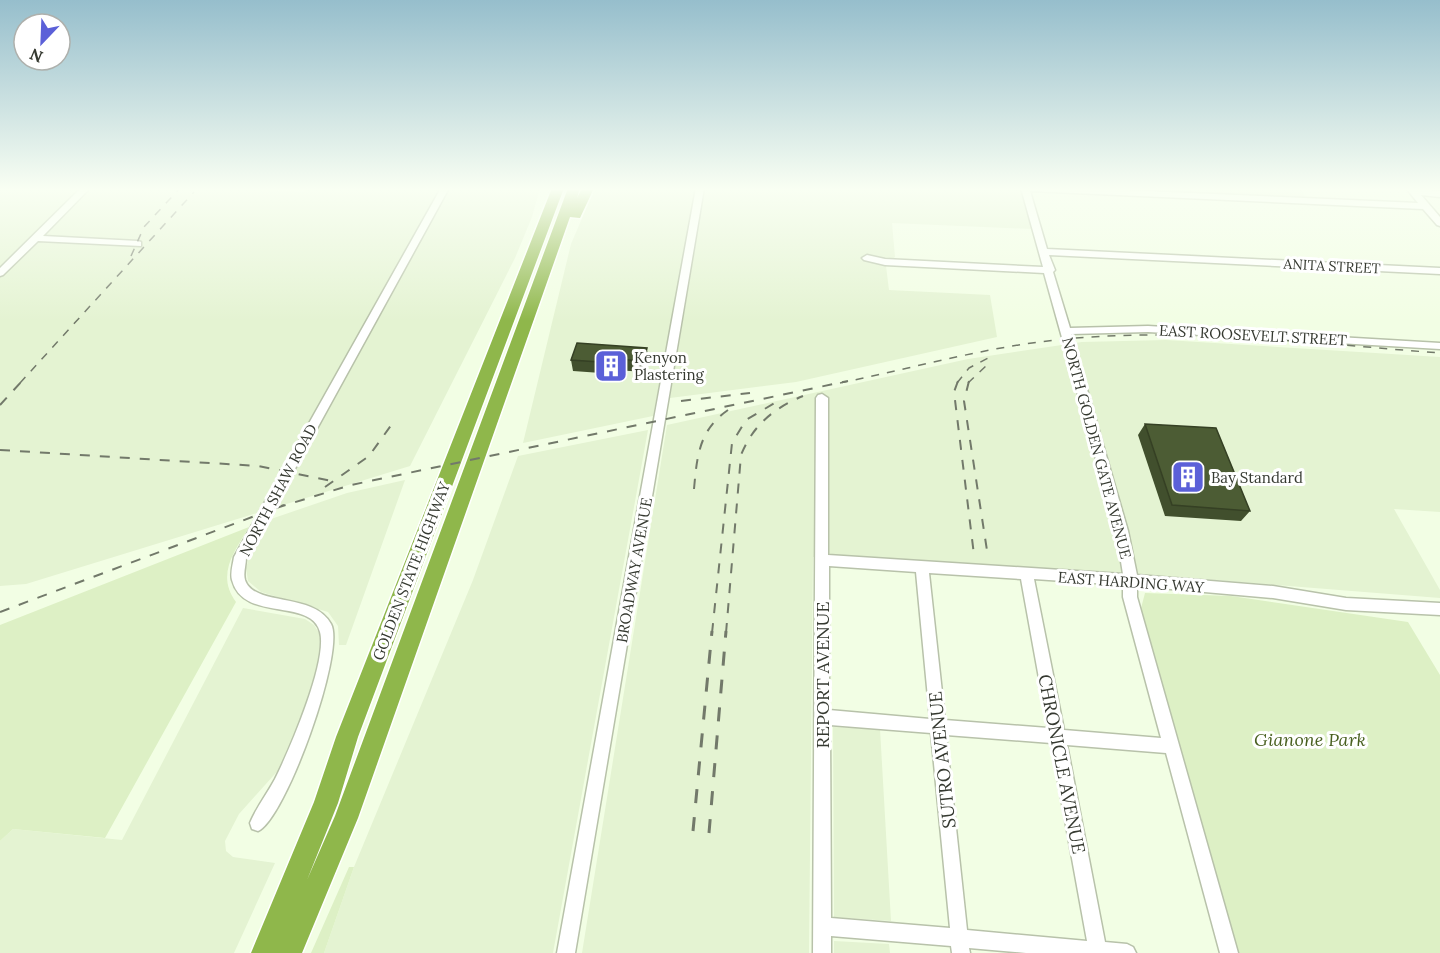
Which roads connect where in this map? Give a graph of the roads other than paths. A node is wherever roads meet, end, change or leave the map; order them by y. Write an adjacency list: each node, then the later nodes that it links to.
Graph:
1 (42, 232): 8 (street)
2 (420, 232): 28 (street, NORTH SHAW ROAD)
3 (541, 232): 32 (highway, GOLDEN STATE HIGHWAY)
4 (557, 232): 12 (highway, GOLDEN STATE HIGHWAY)
5 (564, 232): 12 (highway)
6 (692, 232): 34 (street, BROADWAY AVENUE)
7 (1039, 232): 10 (street, NORTH GOLDEN GATE AVENUE)
8 (36, 238): 9 (street); 15 (street)
9 (138, 244)
10 (1045, 252): 13 (street, NORTH GOLDEN GATE AVENUE); 14 (street, ANITA STREET)
11 (867, 258): 13 (street)
12 (544, 268): 33 (highway, GOLDEN STATE HIGHWAY)
13 (1050, 270): 16 (street, NORTH GOLDEN GATE AVENUE)
14 (1440, 271)
15 (0, 273)
16 (1066, 331): 17 (street, EAST ROOSEVELT STREET); 22 (street, NORTH GOLDEN GATE AVENUE)
17 (1440, 346)
18 (822, 398): 19 (street, REPORT AVENUE)
19 (822, 560): 20 (street, EAST HARDING WAY); 24 (street, REPORT AVENUE)
20 (922, 568): 21 (street, EAST HARDING WAY); 25 (street, SUTRO AVENUE)
21 (1027, 575): 22 (street, EAST HARDING WAY); 26 (street, CHRONICLE AVENUE)
22 (1130, 580): 23 (street, EAST HARDING WAY); 27 (street, NORTH GOLDEN GATE AVENUE)
23 (1440, 609)
24 (822, 717): 25 (street); 29 (street, REPORT AVENUE)
25 (938, 727): 26 (street); 30 (street, SUTRO AVENUE)
26 (1056, 736): 27 (street); 31 (street, CHRONICLE AVENUE)
27 (1172, 746): 37 (street, NORTH GOLDEN GATE AVENUE)
28 (258, 823)
29 (822, 926): 30 (street); 35 (street, REPORT AVENUE)
30 (960, 946): 31 (street)
31 (1097, 952): 36 (street)
32 (264, 953)
33 (289, 953)
34 (566, 953)
35 (822, 953)
36 (1127, 953)
37 (1229, 953)

